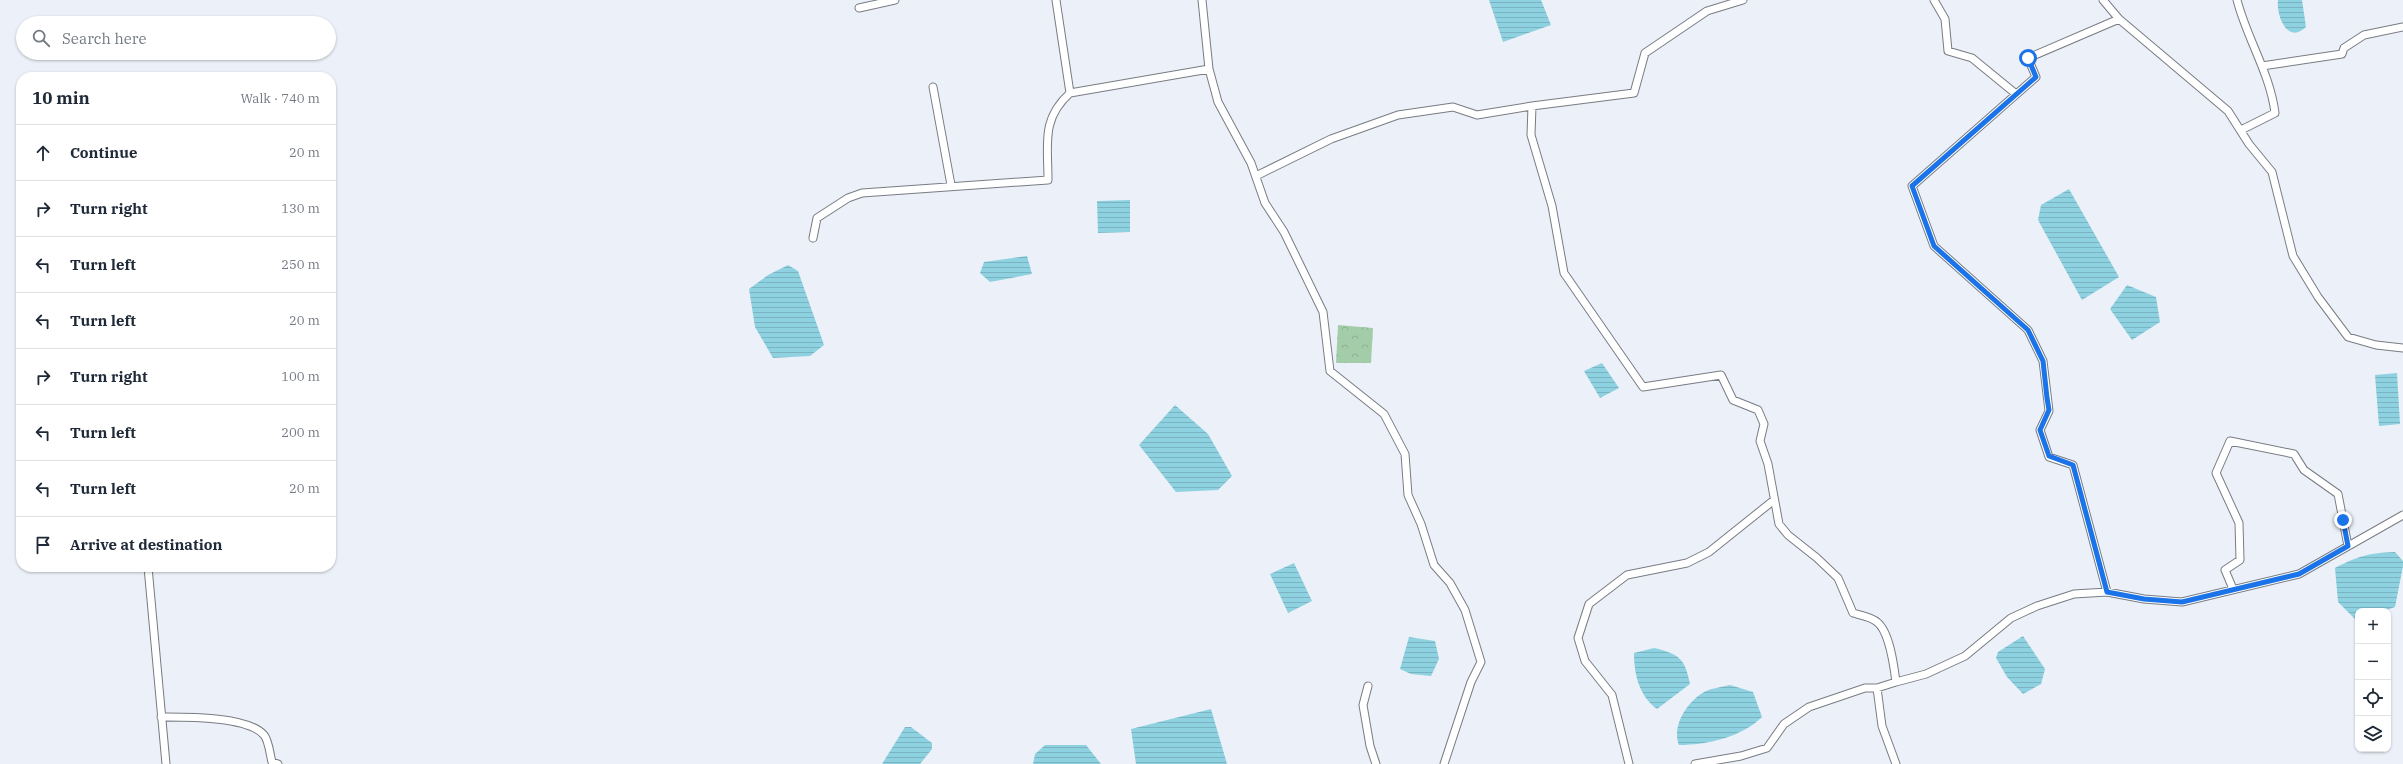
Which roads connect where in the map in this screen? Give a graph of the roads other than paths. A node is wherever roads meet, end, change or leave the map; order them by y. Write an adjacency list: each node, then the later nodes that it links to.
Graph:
1 (895, 0): 8 (street)
2 (1056, 0): 14 (street)
3 (1202, 0): 12 (street)
4 (1743, 0): 16 (street)
5 (1934, 0): 15 (street)
6 (2103, 0): 9 (street)
7 (2237, 0): 11 (street)
8 (859, 8)
9 (2119, 18): 15 (street); 17 (street)
10 (2403, 27): 11 (street)
11 (2262, 66): 17 (street)
12 (1209, 69): 14 (street); 18 (street)
13 (933, 87): 19 (street)
14 (1070, 93): 19 (street)
15 (2016, 94): 27 (street)
16 (1532, 106): 18 (street); 22 (street)
17 (2241, 130): 21 (street)
18 (1256, 176): 35 (street)
19 (951, 185): 20 (street)
20 (813, 238)
21 (2403, 348)
22 (1774, 500): 28 (street); 36 (street)
23 (2403, 515): 24 (street)
24 (2348, 546): 26 (street); 26 (street)
25 (148, 572): 31 (street)
26 (2233, 590): 27 (street)
27 (2107, 592): 28 (street)
28 (1896, 682): 30 (street)
29 (1368, 686): 34 (street)
30 (1877, 688): 37 (street); 38 (street)
31 (161, 717): 32 (street); 33 (street)
32 (166, 764)
33 (278, 764)
34 (1376, 764)
35 (1444, 764)
36 (1629, 764)
37 (1695, 764)
38 (1896, 764)

